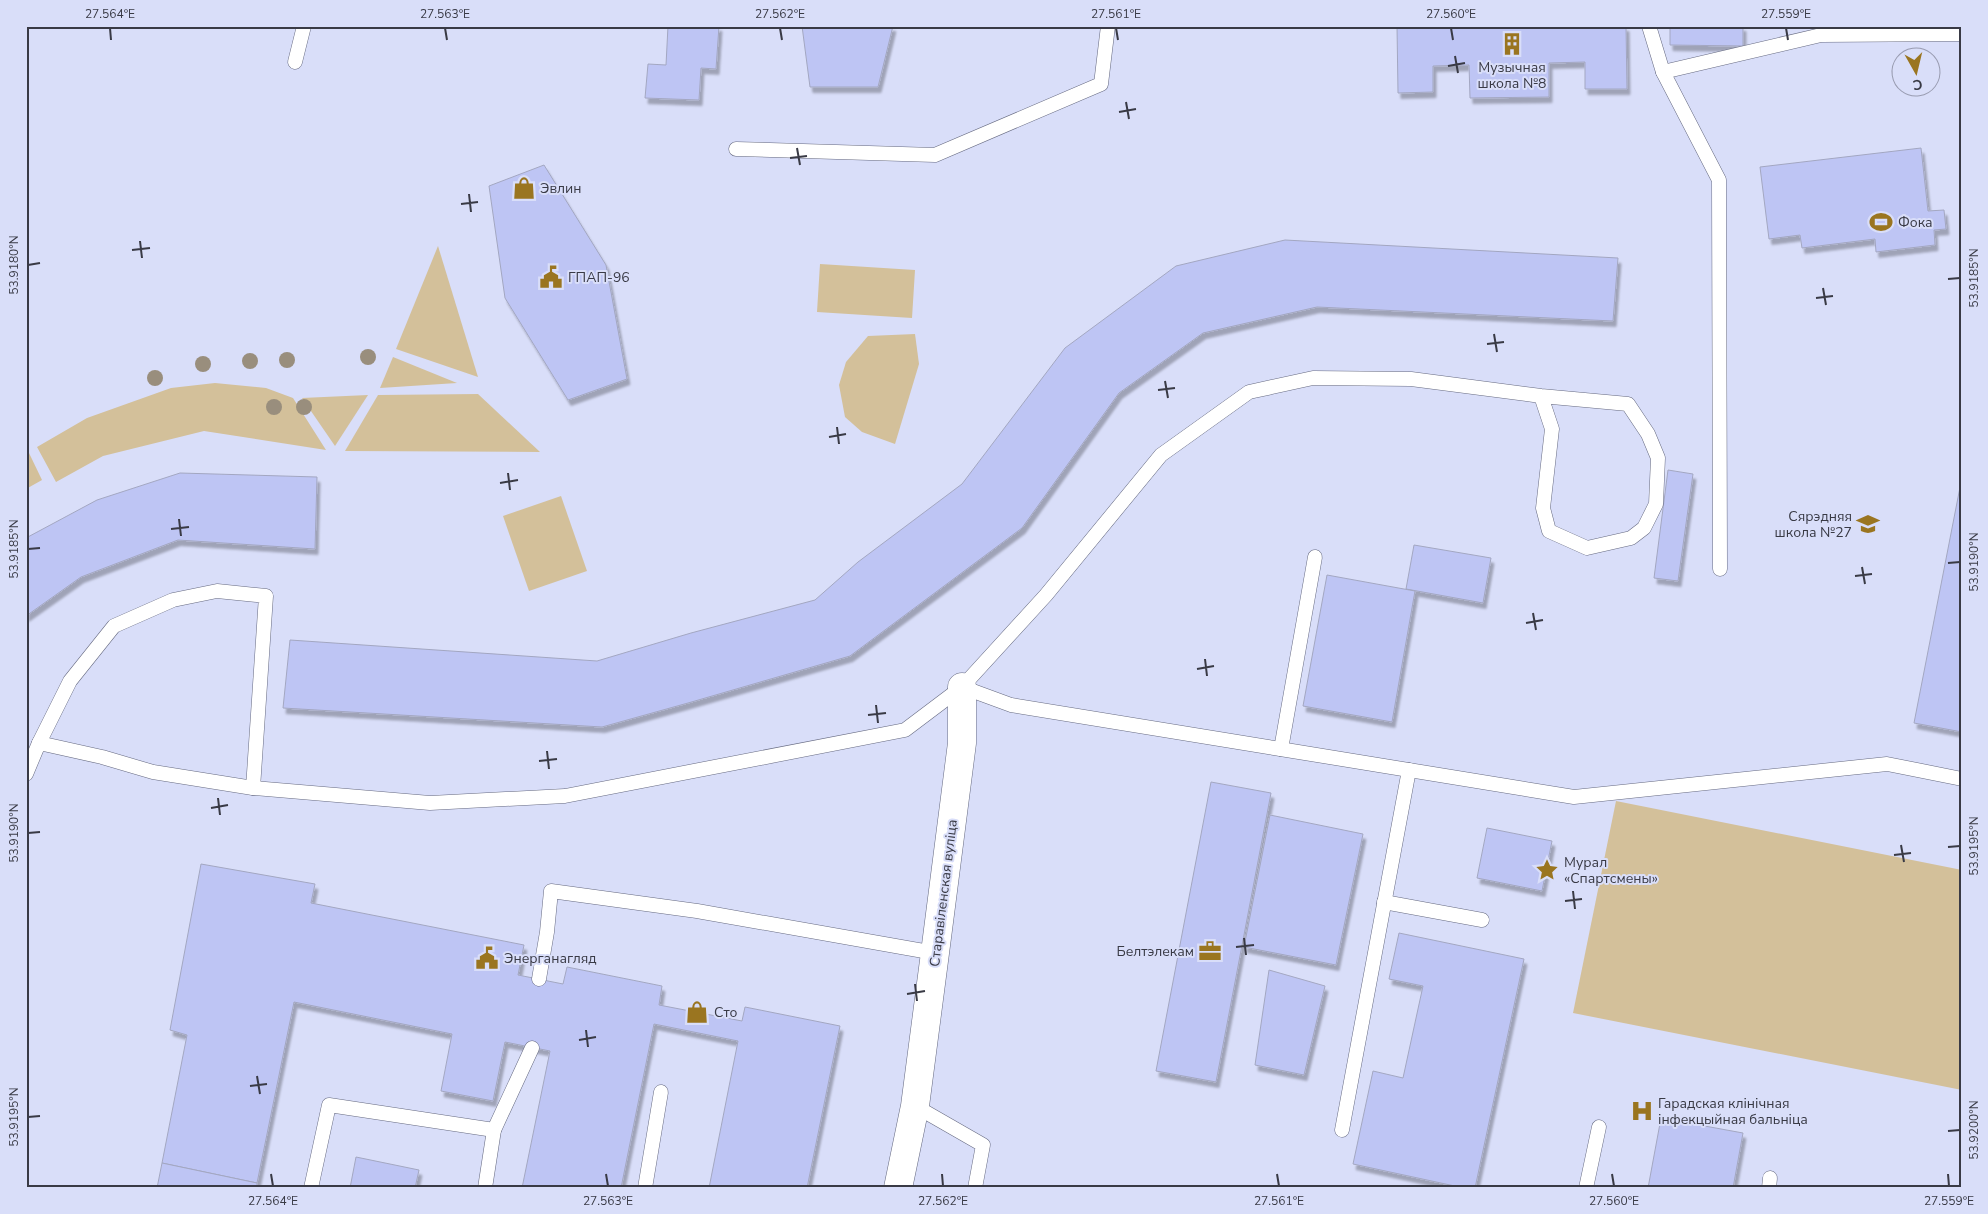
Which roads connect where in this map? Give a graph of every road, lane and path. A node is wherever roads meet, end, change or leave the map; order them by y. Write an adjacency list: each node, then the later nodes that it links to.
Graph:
1 (304, 26): 5 (lane)
2 (1108, 26): 7 (lane)
3 (1649, 26): 6 (lane)
4 (1962, 34): 6 (lane)
5 (295, 62)
6 (1663, 72): 10 (lane)
7 (736, 149)
8 (1541, 396): 8 (lane); 11 (lane)
9 (1315, 557): 13 (lane)
10 (1720, 569)
11 (962, 687): 13 (lane); 17 (lane); 20 (street, Старавіленская вуліца)
12 (39, 743): 15 (lane); 17 (lane); 17 (lane)
13 (1281, 749): 14 (lane)
14 (1409, 770): 16 (lane); 18 (lane)
15 (26, 774)
16 (1962, 779)
17 (252, 788)
18 (1384, 902): 19 (lane); 27 (lane)
19 (1482, 920)
20 (935, 953): 21 (lane); 24 (street, Старавіленская вуліца)
21 (539, 979)
22 (532, 1048): 26 (lane)
23 (661, 1092): 30 (lane)
24 (914, 1106): 31 (street, Старавіленская вуліца); 32 (lane)
25 (1598, 1127): 33 (lane)
26 (494, 1130): 28 (lane); 29 (lane)
27 (1342, 1130)
28 (311, 1188)
29 (485, 1188)
30 (645, 1188)
31 (898, 1188)
32 (975, 1188)
33 (1586, 1188)

